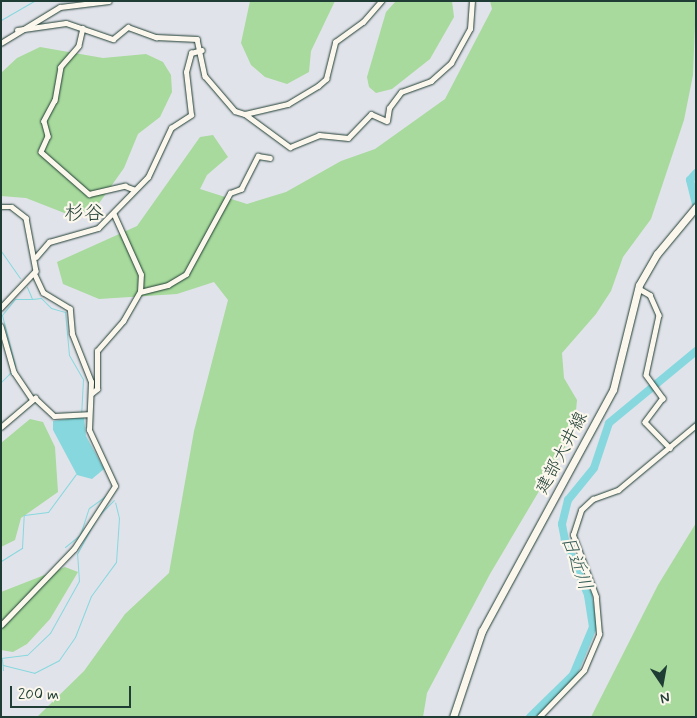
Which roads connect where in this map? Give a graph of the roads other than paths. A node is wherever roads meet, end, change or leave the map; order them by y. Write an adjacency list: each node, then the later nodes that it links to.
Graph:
1 (110, 1): 5 (street)
2 (381, 1): 8 (street)
3 (472, 1): 8 (street)
4 (83, 28): 5 (street); 7 (street); 10 (street)
5 (17, 30): 6 (street)
6 (1, 43)
7 (202, 50): 8 (street); 10 (street)
8 (245, 114)
9 (270, 158): 17 (street)
10 (133, 189): 13 (street)
11 (1, 207): 14 (street)
12 (694, 209): 16 (main road, 建部大井線)
13 (114, 215): 14 (street); 17 (street)
14 (36, 257): 15 (street)
15 (35, 276): 18 (street); 20 (street)
16 (638, 288): 25 (street); 27 (main road, 建部大井線)
17 (140, 292): 20 (street)
18 (1, 308)
19 (1, 326): 21 (street)
20 (91, 394): 22 (street)
21 (32, 399): 22 (street); 24 (street)
22 (83, 414): 26 (street)
23 (696, 425): 25 (street)
24 (1, 427)
25 (670, 448): 28 (street)
26 (1, 624)
27 (453, 717)
28 (539, 717)

